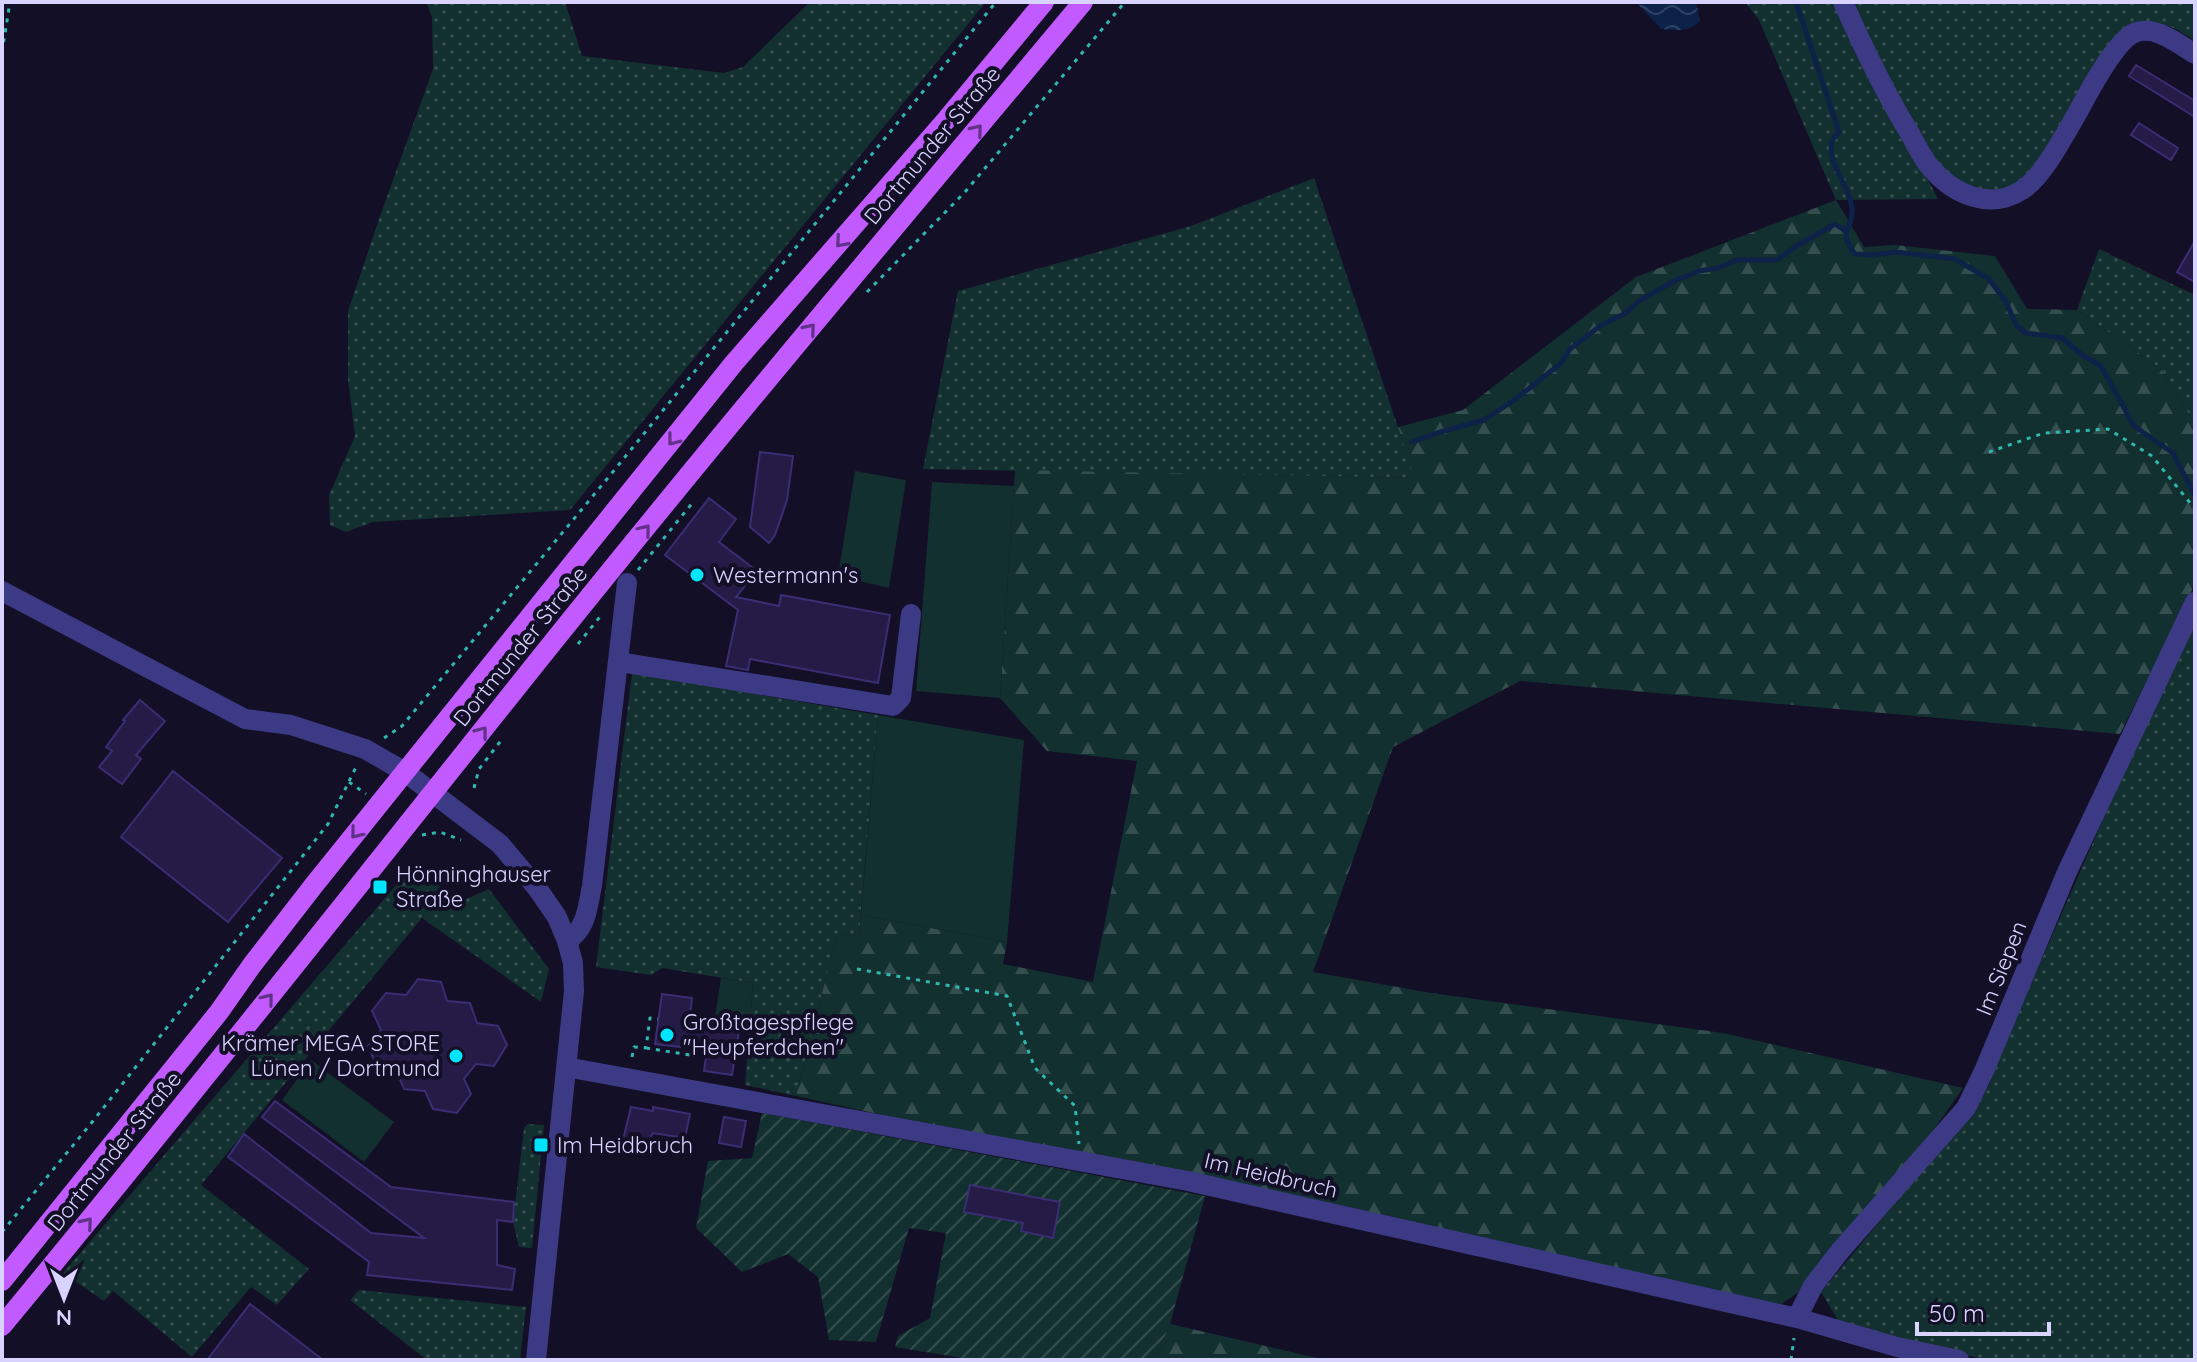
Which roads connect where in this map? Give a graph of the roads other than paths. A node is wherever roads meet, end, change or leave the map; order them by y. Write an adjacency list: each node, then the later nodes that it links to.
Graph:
1 (1044, 2): 10 (main road, Dortmunder Straße, one-way to 10)
2 (1083, 2): 11 (main road, Dortmunder Straße, one-way to 2)
3 (1843, 2): 4 (street)
4 (2195, 54)
5 (627, 583): 9 (street)
6 (2, 591): 10 (street)
7 (2195, 602): 15 (street, Im Siepen)
8 (911, 614): 9 (street)
9 (619, 662): 12 (street)
10 (405, 772): 11 (street); 14 (main road, Dortmunder Straße, one-way to 14)
11 (434, 794): 12 (street); 16 (main road, Dortmunder Straße, one-way to 11)
12 (567, 941): 13 (street)
13 (566, 1067): 15 (street, Im Heidbruch); 17 (street)
14 (2, 1281)
15 (1797, 1318): 18 (street, Im Heidbruch)
16 (2, 1326)
17 (536, 1360)
18 (1959, 1360)

